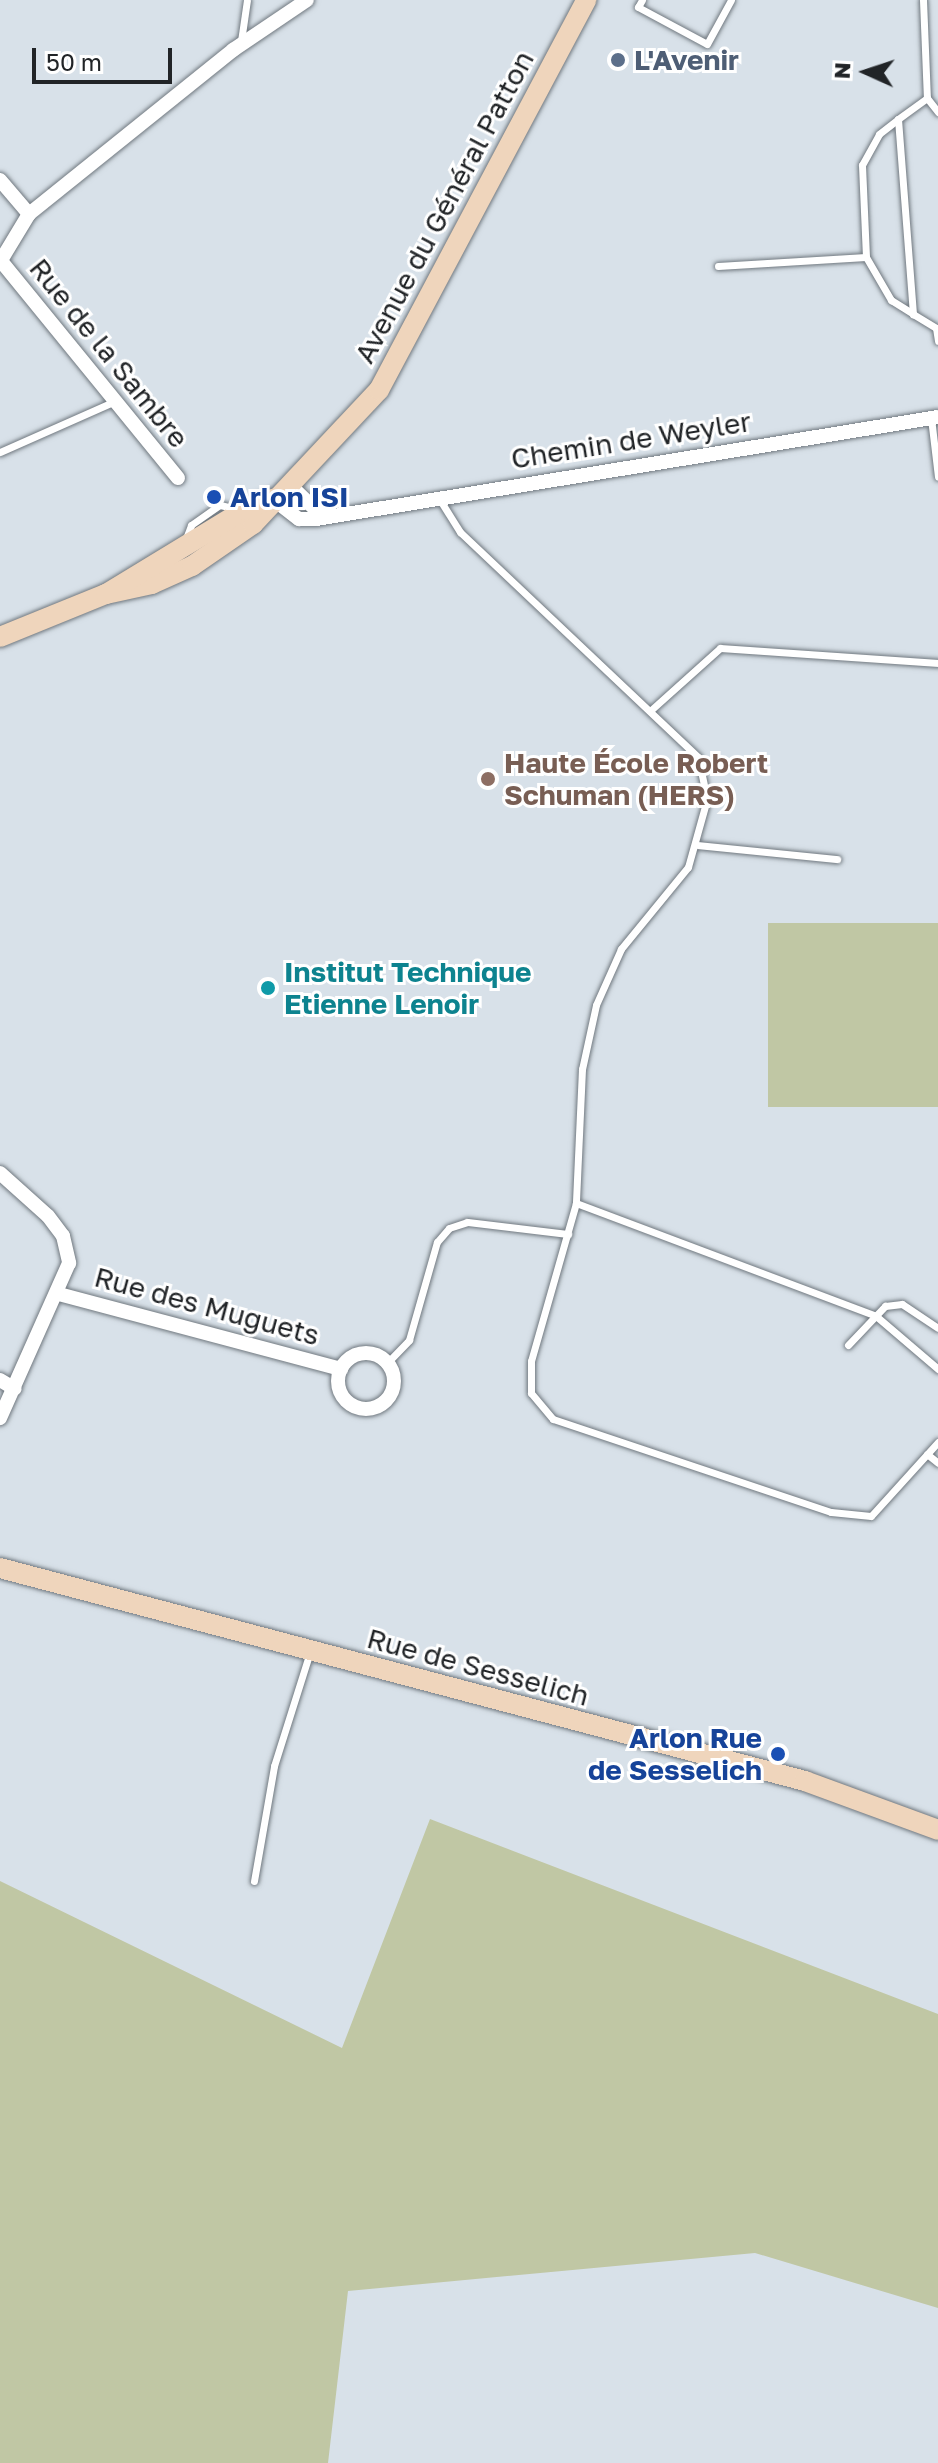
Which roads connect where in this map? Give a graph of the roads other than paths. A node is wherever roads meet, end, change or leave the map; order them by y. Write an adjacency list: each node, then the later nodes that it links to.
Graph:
1 (247, 0): 7 (lane)
2 (307, 0): 7 (street)
3 (586, 0): 24 (main road, Avenue du Général Patton)
4 (642, 0): 5 (lane)
5 (731, 0)
6 (923, 0): 8 (lane)
7 (241, 44): 12 (street)
8 (927, 98): 9 (lane); 10 (lane)
9 (938, 112)
10 (898, 119): 13 (lane); 16 (lane)
11 (0, 180): 12 (street)
12 (29, 214): 14 (street)
13 (866, 257): 15 (lane); 16 (lane)
14 (0, 262): 19 (street, Rue de la Sambre)
15 (718, 266)
16 (913, 314): 17 (lane)
17 (937, 328): 18 (lane)
18 (938, 341)
19 (115, 401): 21 (lane); 23 (street, Rue de la Sambre)
20 (935, 418): 22 (lane); 25 (street, Chemin de Weyler)
21 (0, 452)
22 (938, 477)
23 (178, 478)
24 (291, 486): 26 (main road, Avenue du Général Patton); 27 (street)
25 (438, 498): 27 (street, Chemin de Weyler); 31 (lane)
26 (273, 499): 27 (street, Chemin de Weyler); 28 (main road, Avenue du Général Patton); 28 (main road, Avenue du Général Patton)
27 (333, 515)
28 (106, 594): 29 (main road, Avenue du Général Patton)
29 (0, 637)
30 (938, 663): 31 (lane)
31 (651, 710): 32 (lane)
32 (698, 845): 33 (lane); 35 (lane)
33 (837, 859)
34 (0, 1173): 37 (street)
35 (576, 1203): 36 (lane); 38 (lane)
36 (568, 1234): 41 (lane); 48 (lane)
37 (59, 1294): 42 (street, Rue des Muguets); 45 (street)
38 (876, 1316): 39 (lane); 40 (lane); 43 (lane)
39 (938, 1328)
40 (848, 1345)
41 (387, 1363): 42 (street, Rue des Muguets); 42 (street, Rue des Muguets)
42 (341, 1369)
43 (938, 1369)
44 (0, 1380): 45 (street)
45 (15, 1389): 46 (street)
46 (0, 1418)
47 (938, 1442): 48 (lane)
48 (927, 1454): 49 (lane)
49 (938, 1463)
50 (0, 1568): 51 (main road, Rue de Sesselich)
51 (310, 1652): 52 (main road, Rue de Sesselich); 53 (lane)
52 (938, 1830)
53 (254, 1881)

